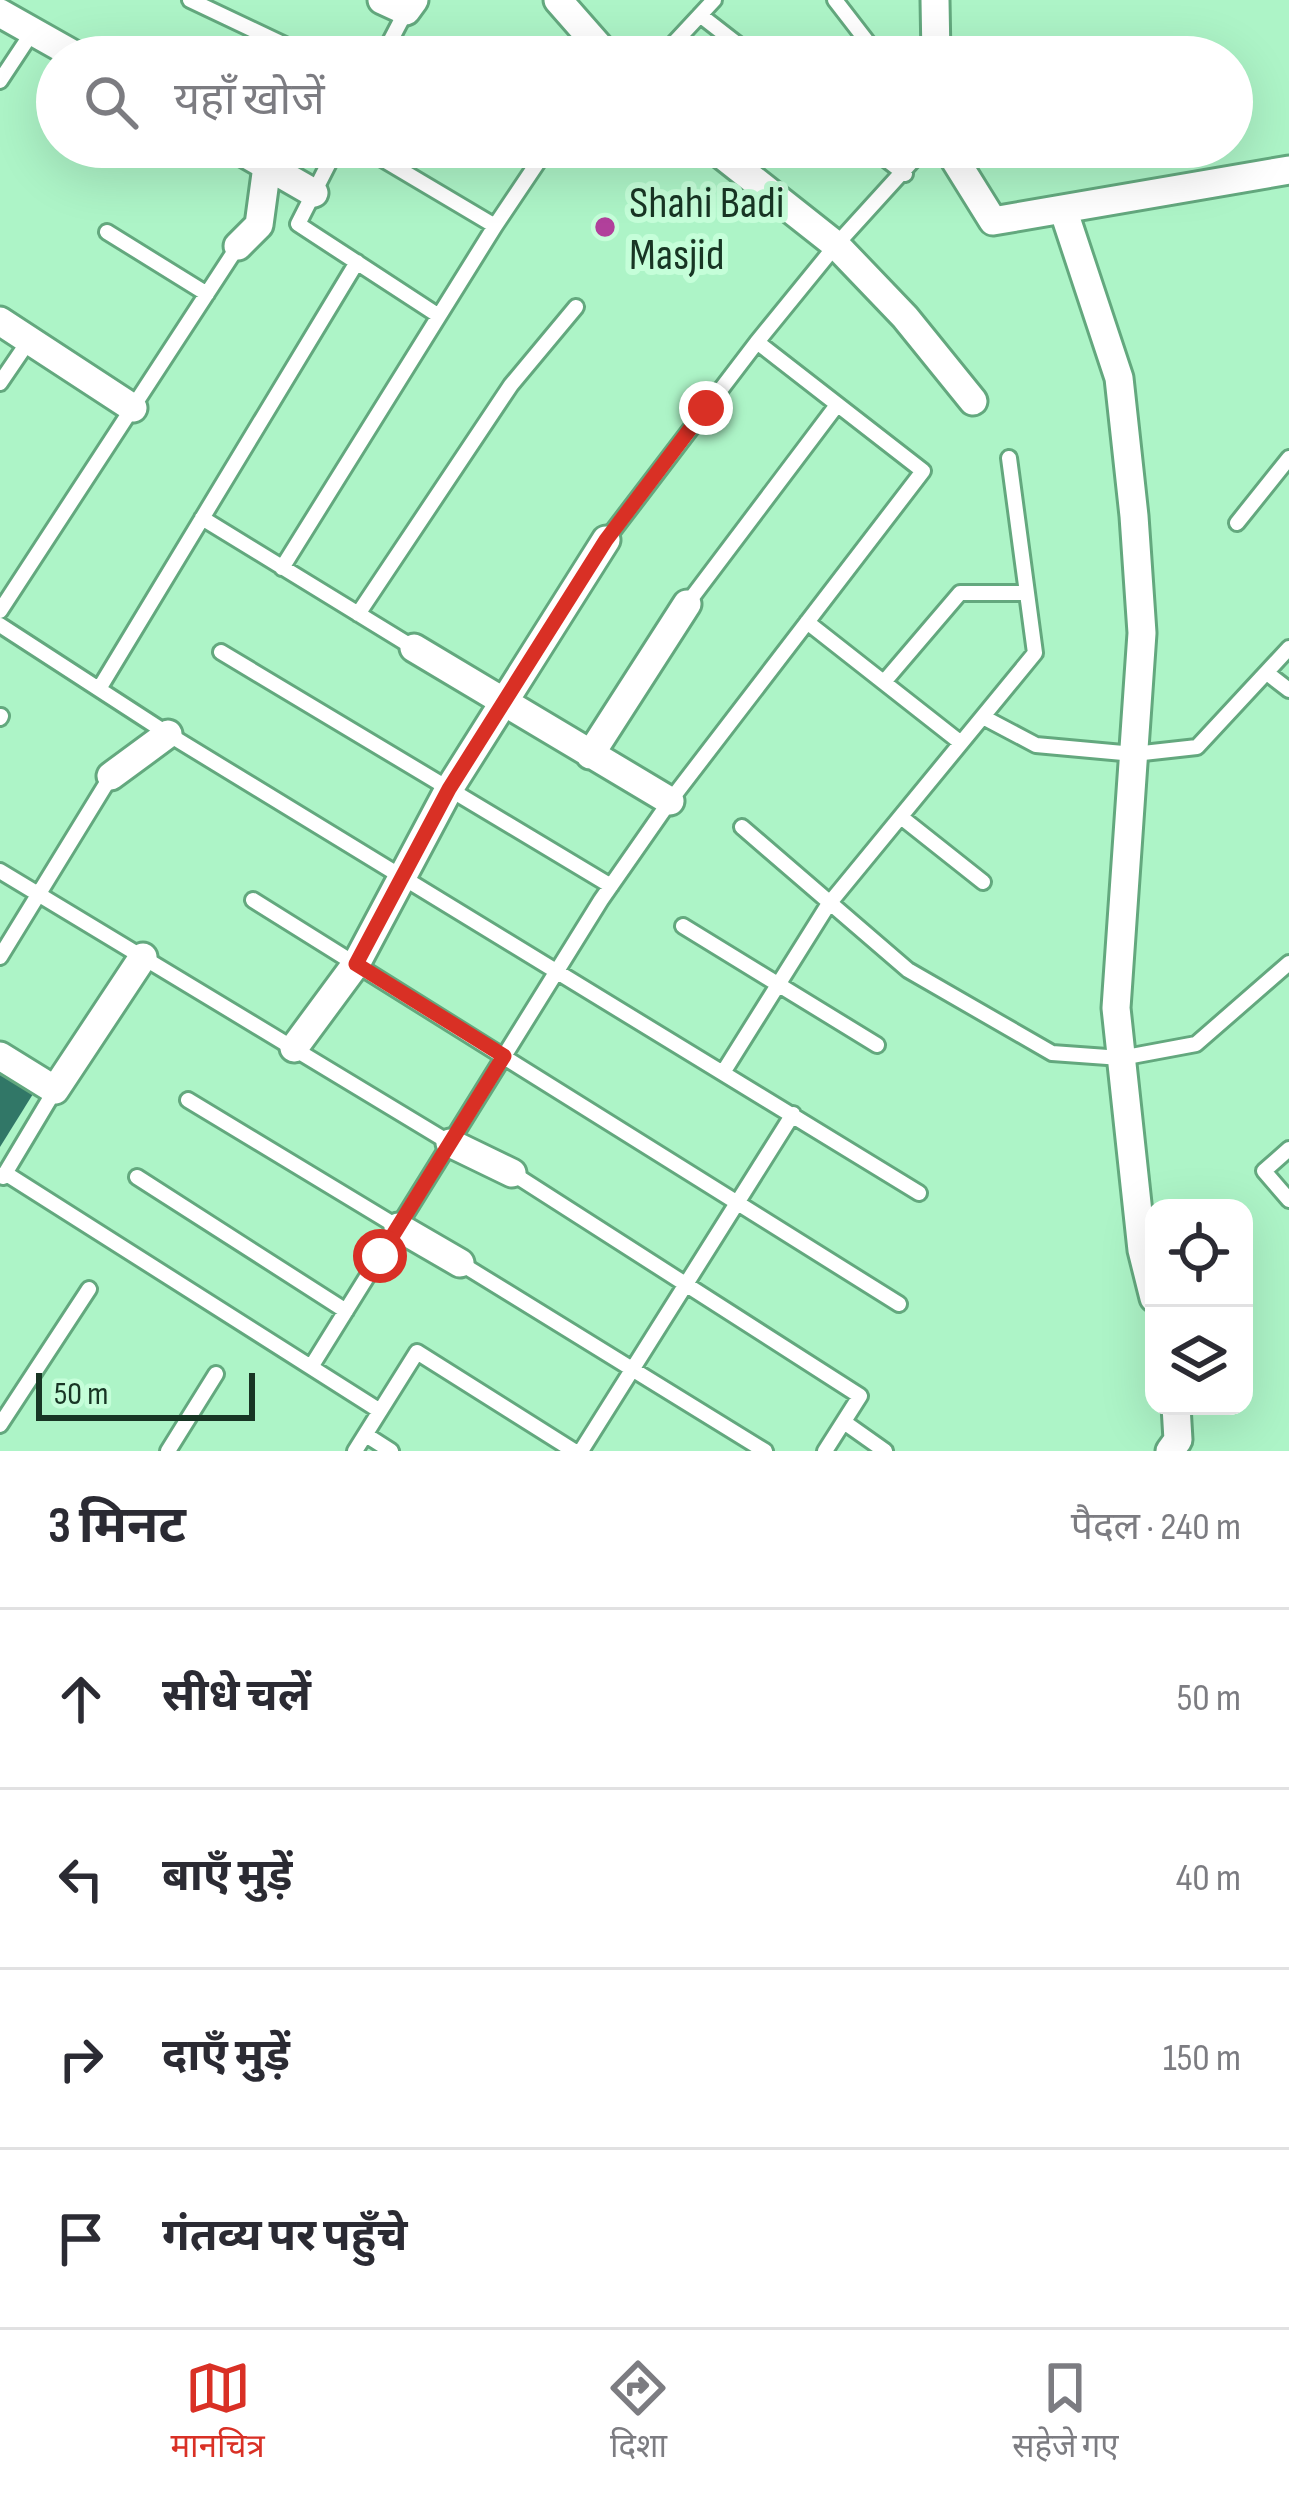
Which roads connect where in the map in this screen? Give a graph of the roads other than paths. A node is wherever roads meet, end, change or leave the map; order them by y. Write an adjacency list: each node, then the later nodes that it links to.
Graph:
1 (37, 0): 9 (street)
2 (190, 0): 10 (lane)
3 (558, 0): 12 (street)
4 (714, 0): 8 (lane)
5 (835, 0): 15 (lane)
6 (935, 0): 16 (street)
7 (400, 4): 11 (lane)
8 (700, 15): 13 (lane); 14 (lane)
9 (19, 24): 17 (lane)
10 (266, 36)
11 (389, 36)
12 (590, 36)
13 (680, 36)
14 (727, 36)
15 (863, 36)
16 (936, 36)
17 (0, 81)
18 (267, 168): 34 (street)
19 (270, 168): 29 (street)
20 (326, 168): 29 (lane)
21 (397, 168): 31 (lane)
22 (534, 168): 31 (lane)
23 (739, 168): 33 (street)
24 (896, 168): 28 (lane)
25 (909, 168): 28 (lane)
26 (959, 168): 30 (street)
27 (1289, 170): 30 (street)
28 (904, 174): 33 (lane)
29 (314, 193): 35 (lane)
30 (1063, 209): 69 (street)
31 (495, 226): 38 (lane)
32 (106, 232): 36 (lane)
33 (836, 245): 41 (lane); 43 (street)
34 (238, 246): 36 (lane)
35 (357, 262): 38 (lane); 48 (lane)
36 (207, 294): 45 (lane)
37 (576, 307): 55 (lane)
38 (439, 316): 51 (lane)
39 (0, 320): 40 (street)
40 (30, 339): 42 (lane); 45 (street)
41 (757, 342): 44 (lane); 50 (lane)
42 (0, 382)
43 (973, 401)
44 (837, 405): 53 (lane); 56 (lane)
45 (133, 408): 54 (lane)
46 (1009, 458): 52 (lane)
47 (1289, 458): 49 (lane)
48 (202, 518): 51 (lane); 63 (lane)
49 (1237, 523)
50 (606, 540): 65 (street)
51 (283, 568): 55 (lane)
52 (1027, 593): 62 (lane); 66 (lane)
53 (687, 604): 70 (street)
54 (0, 611)
55 (358, 614): 58 (lane)
56 (807, 622): 62 (lane); 73 (lane)
57 (0, 625): 63 (lane)
58 (414, 648): 65 (street)
59 (1289, 648): 61 (lane)
60 (221, 652): 72 (lane)
61 (1268, 673): 64 (lane); 69 (lane)
62 (884, 682): 68 (lane)
63 (99, 689): 67 (lane)
64 (1289, 690)
65 (507, 701): 70 (street); 72 (street)
66 (983, 717): 68 (lane); 69 (lane)
67 (168, 734): 71 (street); 77 (lane)
68 (961, 743): 74 (lane)
69 (1134, 754): 94 (street)
70 (590, 755): 73 (street)
71 (111, 776): 80 (lane)
72 (449, 789): 77 (street); 79 (lane)
73 (670, 801): 79 (lane)
74 (901, 817): 78 (lane); 82 (lane)
75 (742, 827): 82 (lane)
76 (0, 871): 80 (lane)
77 (400, 874): 87 (street); 88 (lane)
78 (983, 882)
79 (611, 886): 88 (lane)
80 (39, 893): 84 (lane); 85 (lane)
81 (254, 899): 87 (lane)
82 (828, 905): 89 (lane); 94 (lane)
83 (682, 926): 89 (lane)
84 (0, 957)
85 (143, 957): 91 (lane); 96 (street)
86 (1289, 963): 94 (lane)
87 (356, 964): 91 (street); 93 (lane)
88 (558, 970): 93 (lane); 95 (lane)
89 (778, 985): 90 (lane); 95 (lane)
90 (877, 1045)
91 (294, 1048): 99 (lane)
92 (0, 1056): 96 (street)
93 (504, 1056): 99 (lane); 106 (lane)
94 (1121, 1058): 108 (street)
95 (724, 1071): 98 (lane)
96 (55, 1090): 102 (lane)
97 (188, 1100): 107 (lane)
98 (793, 1114): 104 (lane); 106 (lane)
99 (450, 1143): 101 (street); 107 (lane)
100 (1289, 1149): 105 (lane)
101 (512, 1173): 110 (lane)
102 (3, 1177): 114 (lane)
103 (136, 1177): 113 (lane)
104 (919, 1193)
105 (1289, 1200)
106 (737, 1202): 110 (lane); 112 (lane)
107 (398, 1228): 109 (street); 113 (lane)
108 (1145, 1262)
109 (460, 1263): 115 (lane)
110 (686, 1284): 115 (lane); 119 (lane)
111 (89, 1289): 120 (lane)
112 (899, 1304)
113 (346, 1311): 114 (lane)
114 (311, 1367): 117 (lane)
115 (632, 1369): 126 (lane); 127 (lane)
116 (216, 1374): 123 (lane)
117 (380, 1412): 121 (lane); 126 (lane)
118 (1176, 1415): 122 (street)
119 (844, 1422): 128 (lane); 129 (lane)
120 (0, 1425)
121 (366, 1435): 124 (lane); 125 (lane)
122 (1177, 1447)
123 (168, 1451)
124 (356, 1451)
125 (391, 1451)
126 (578, 1451)
127 (765, 1451)
128 (825, 1451)
129 (885, 1451)

